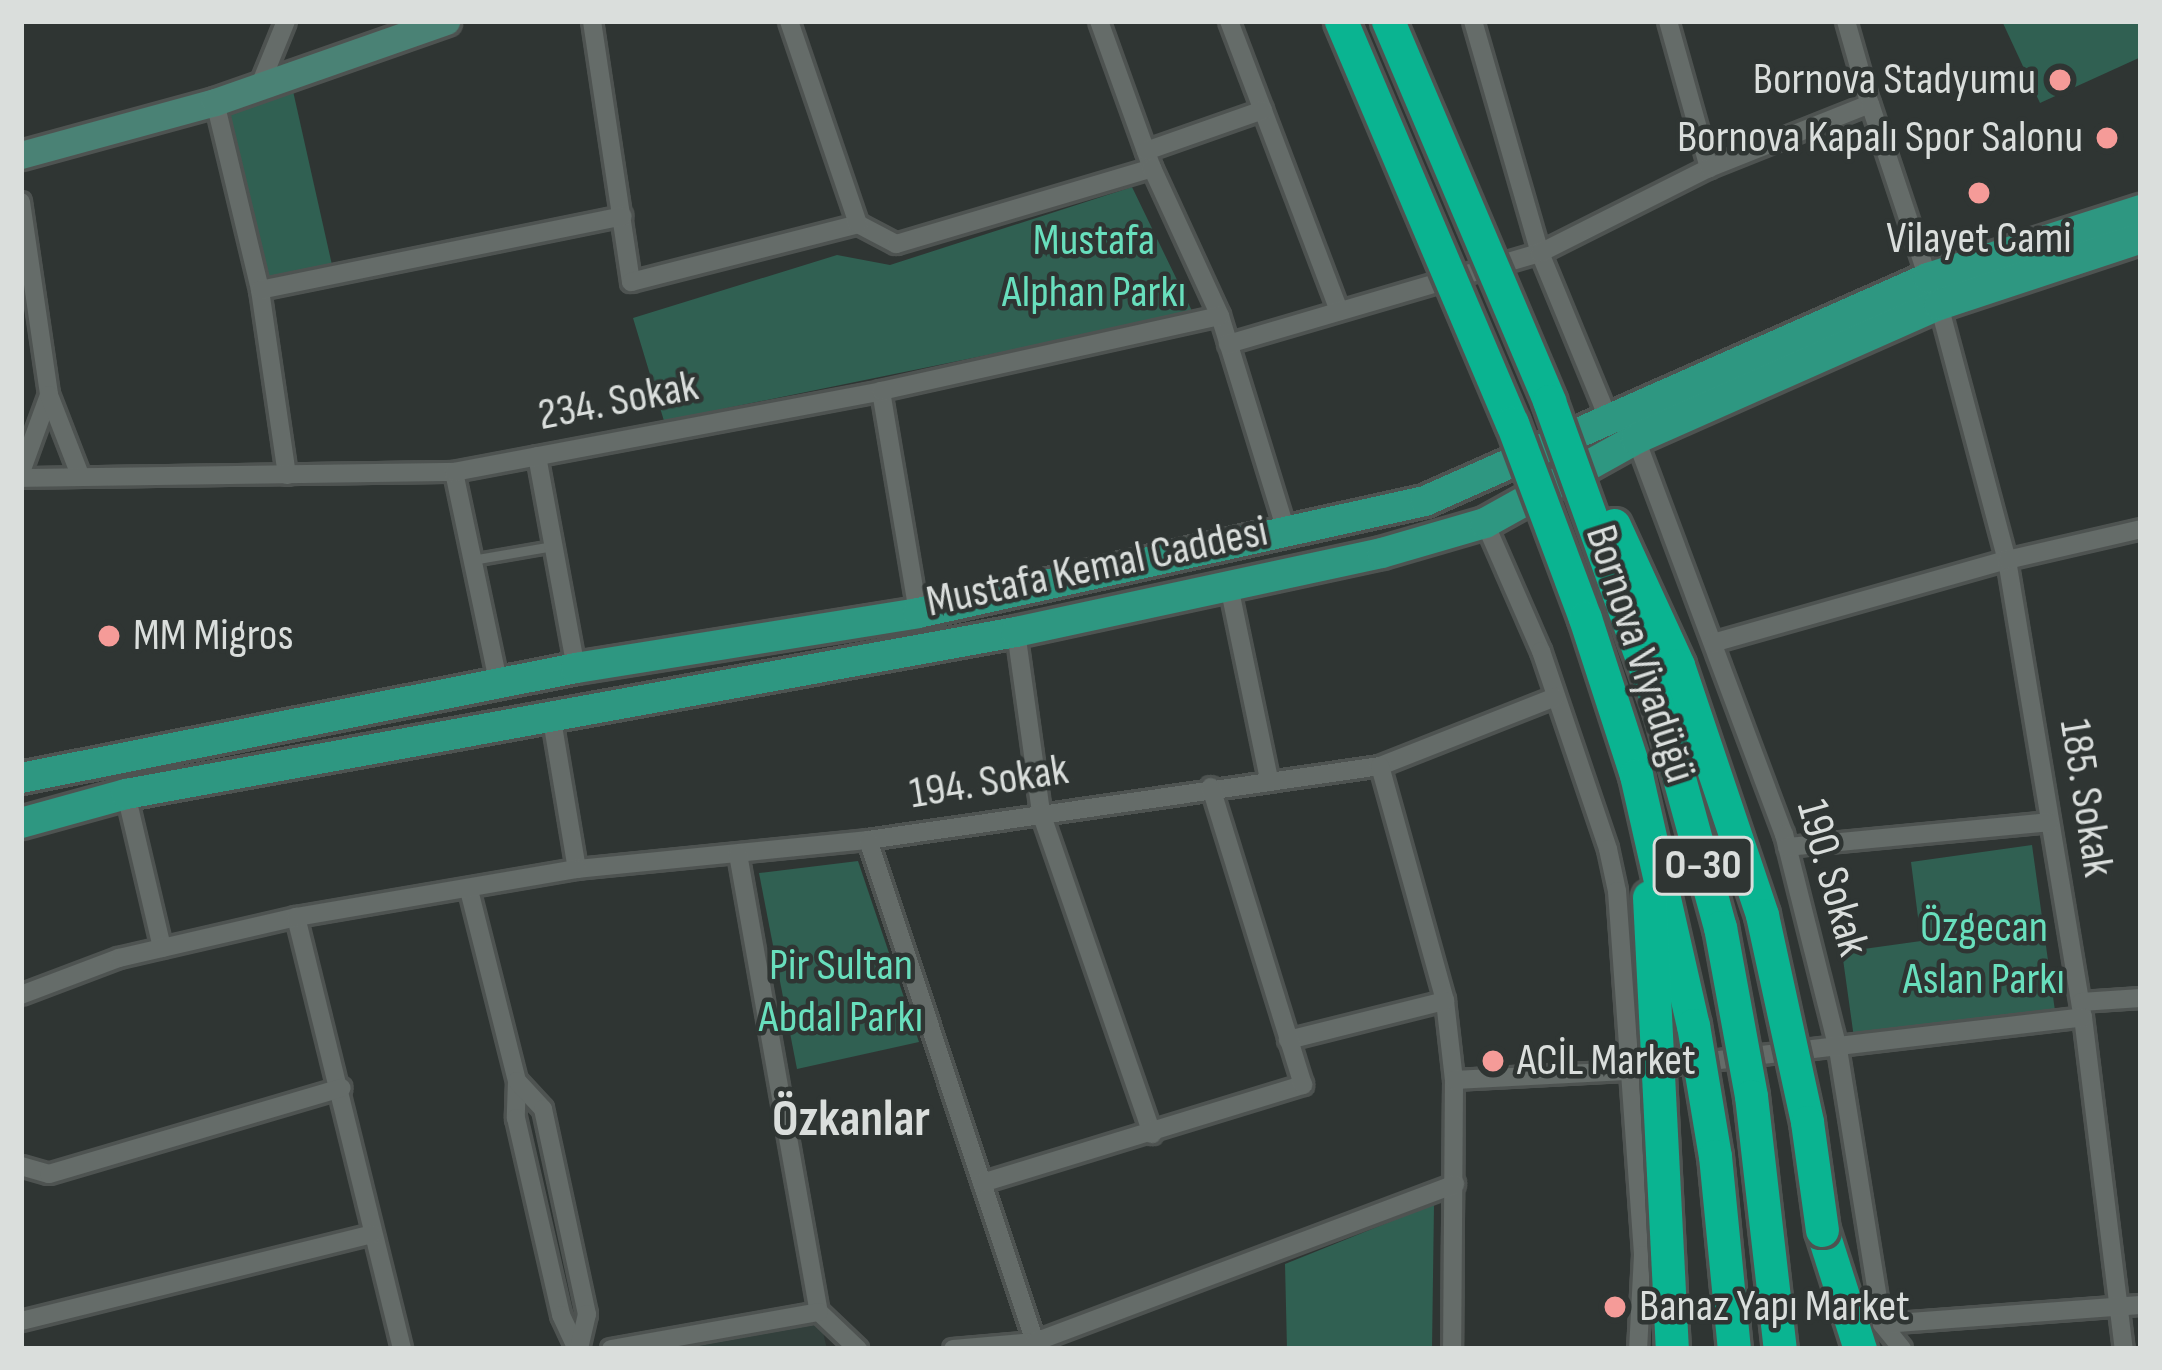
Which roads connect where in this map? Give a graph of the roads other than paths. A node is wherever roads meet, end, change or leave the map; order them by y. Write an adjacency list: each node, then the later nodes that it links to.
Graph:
1 (286, 21): 12 (street)
2 (446, 21): 12 (main road)
3 (592, 21): 21 (street)
4 (789, 21): 22 (street)
5 (1099, 21): 17 (street)
6 (1229, 21): 15 (street)
7 (1341, 21): 59 (highway, Bornova Viyadüğü / O-30, bridge)
8 (1388, 21): 32 (highway, Bornova Viyadüğü / O-30, bridge)
9 (1473, 21): 24 (street, 190. Sokak)
10 (1668, 21): 18 (street)
11 (1846, 21): 14 (street, 185. Sokak)
12 (260, 86): 13 (main road)
13 (215, 102): 16 (main road); 25 (street)
14 (1871, 109): 18 (street); 26 (street, 185. Sokak)
15 (1263, 110): 17 (street); 27 (street)
16 (21, 155)
17 (1149, 160): 22 (street); 28 (street)
18 (1709, 169): 24 (street)
19 (21, 202): 31 (street)
20 (2141, 210): 26 (main road, Mustafa Kemal Caddesi)
21 (623, 216): 22 (street); 25 (street)
22 (858, 224)
23 (2141, 240): 26 (main road, Mustafa Kemal Caddesi)
24 (1540, 253): 27 (street); 33 (street, 190. Sokak)
25 (260, 290): 38 (street)
26 (1934, 292): 33 (main road, Mustafa Kemal Caddesi); 44 (street, 185. Sokak)
27 (1339, 311): 29 (street)
28 (1220, 316): 29 (street); 30 (street, 234. Sokak)
29 (1228, 344): 41 (street)
30 (880, 392): 34 (street, 234. Sokak); 46 (street)
31 (50, 395): 36 (street); 37 (street)
32 (1549, 401): 83 (highway, bridge); 100 (highway, Bornova Viyadüğü / O-30, bridge)
33 (1623, 431): 39 (main road, Mustafa Kemal Caddesi); 41 (main road, Mustafa Kemal Caddesi); 48 (street, 190. Sokak)
34 (537, 456): 35 (street, 234. Sokak); 42 (street)
35 (454, 472): 38 (street, 234. Sokak); 43 (street)
36 (21, 475): 37 (street, 234. Sokak)
37 (80, 475): 38 (street, 234. Sokak)
38 (287, 475)
39 (1485, 523): 45 (main road, Mustafa Kemal Caddesi); 51 (street)
40 (2141, 529): 44 (street)
41 (1287, 534): 46 (main road, Mustafa Kemal Caddesi)
42 (554, 546): 43 (lane); 49 (street)
43 (472, 560): 50 (street)
44 (2007, 560): 48 (street); 60 (street, 185. Sokak)
45 (1229, 586): 47 (main road, Mustafa Kemal Caddesi); 55 (street)
46 (918, 613): 49 (main road, Mustafa Kemal Caddesi)
47 (1016, 632): 52 (main road, Mustafa Kemal Caddesi); 58 (street)
48 (1713, 644): 63 (street, 190. Sokak)
49 (576, 668): 50 (main road, Mustafa Kemal Caddesi)
50 (499, 686): 54 (main road, Mustafa Kemal Caddesi)
51 (1555, 697): 53 (street, 194. Sokak); 75 (street)
52 (551, 714): 57 (main road, Mustafa Kemal Caddesi); 65 (street)
53 (1380, 766): 55 (street, 194. Sokak); 71 (street)
54 (21, 778)
55 (1269, 780): 56 (street, 194. Sokak)
56 (1211, 788): 58 (street, 194. Sokak); 73 (street)
57 (126, 794): 61 (main road, Mustafa Kemal Caddesi); 68 (street)
58 (1041, 813): 62 (street, 194. Sokak); 79 (street)
59 (1647, 818): 98 (highway, bridge); 99 (highway, Bornova Viyadüğü / O-30, bridge)
60 (2050, 822): 63 (street); 72 (street, 185. Sokak)
61 (21, 824)
62 (868, 840): 64 (street, 194. Sokak); 81 (street)
63 (1786, 847): 74 (street, 190. Sokak)
64 (738, 854): 65 (street, 194. Sokak); 87 (street)
65 (577, 869): 66 (street, 194. Sokak)
66 (469, 890): 67 (street, 194. Sokak); 77 (street)
67 (296, 917): 68 (street, 194. Sokak); 78 (street)
68 (161, 948): 69 (street, 194. Sokak)
69 (21, 995)
70 (2141, 998): 72 (street)
71 (1445, 1001): 73 (street); 76 (street)
72 (2082, 1010): 74 (street); 86 (street, 185. Sokak)
73 (1288, 1040): 79 (street)
74 (1838, 1049): 75 (street); 89 (street, 190. Sokak)
75 (1626, 1071): 76 (street); 97 (street)
76 (1454, 1080): 82 (street)
77 (517, 1081): 92 (street); 92 (street)
78 (342, 1088): 80 (street); 84 (street)
79 (1152, 1133): 81 (street)
80 (21, 1166)
81 (982, 1183): 90 (street)
82 (1455, 1184): 90 (street); 96 (street)
83 (1822, 1230): 101 (highway); 102 (highway)
84 (372, 1234): 88 (street); 91 (street)
85 (2141, 1305): 86 (street)
86 (2118, 1310): 89 (street); 104 (street, 185. Sokak)
87 (819, 1312): 93 (street); 94 (street)
88 (21, 1321)
89 (1882, 1324): 103 (street, 190. Sokak)
90 (1035, 1342): 95 (street)
91 (402, 1349)
92 (578, 1349)
93 (611, 1349)
94 (858, 1349)
95 (953, 1349)
96 (1451, 1349)
97 (1638, 1349)
98 (1672, 1349)
99 (1734, 1349)
100 (1780, 1349)
101 (1840, 1349)
102 (1860, 1349)
103 (1902, 1349)
104 (2124, 1349)

